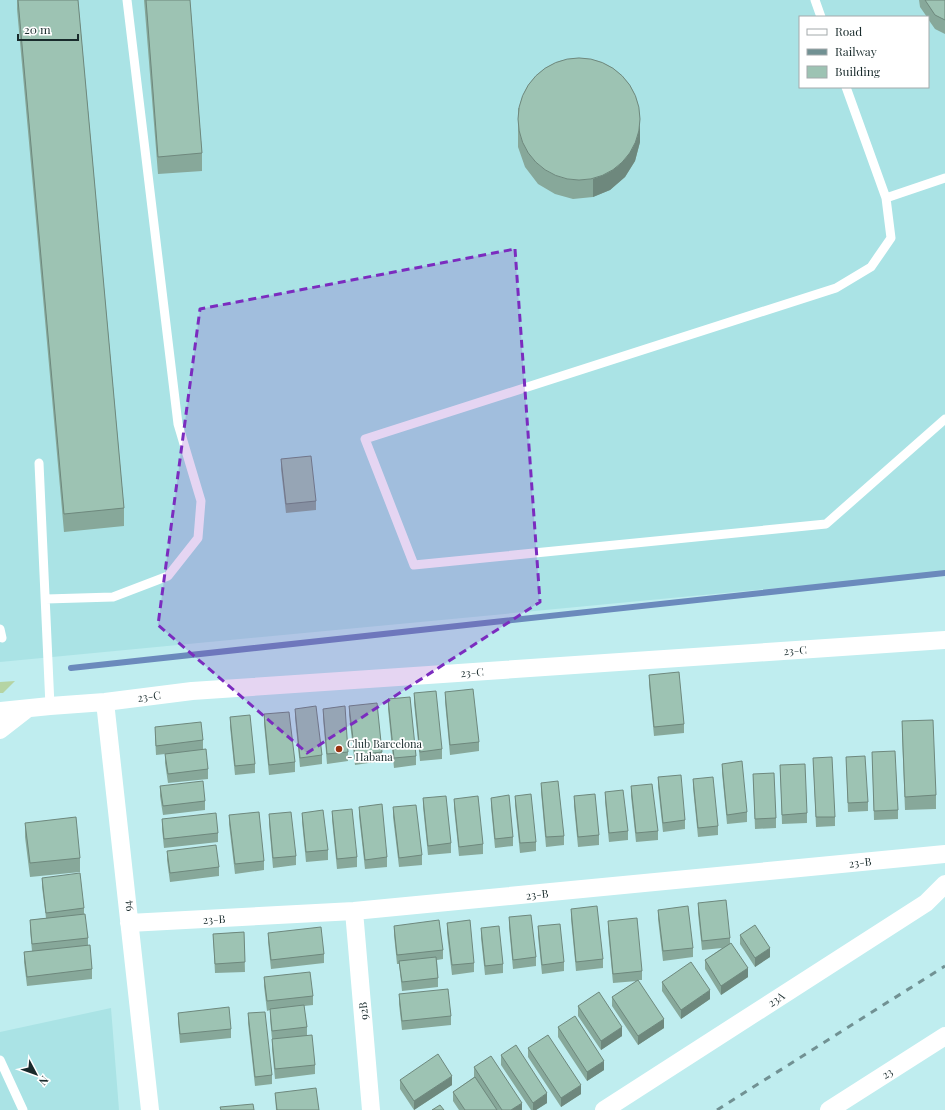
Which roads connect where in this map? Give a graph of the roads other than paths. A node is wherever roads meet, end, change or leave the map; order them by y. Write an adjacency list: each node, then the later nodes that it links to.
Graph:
1 (127, 0): 9 (lane)
2 (814, 0): 3 (lane)
3 (821, 16)
4 (846, 88): 6 (lane)
5 (945, 178): 6 (lane)
6 (886, 198): 7 (lane)
7 (945, 419)
8 (39, 462): 9 (lane)
9 (46, 599): 12 (lane)
10 (945, 640): 11 (street, 23-C)
11 (105, 702): 12 (street, 23-C); 19 (street, 94)
12 (50, 706): 13 (street, 23-C)
13 (27, 709): 14 (street, 23-C); 15 (street)
14 (0, 711)
15 (0, 730)
16 (945, 854): 18 (street, 23-B)
17 (945, 884): 25 (street, 23A)
18 (354, 912): 19 (street, 23-B); 24 (street, 92B)
19 (129, 923): 23 (street, 94)
20 (945, 1036): 26 (street, 23)
21 (0, 1060): 22 (lane)
22 (23, 1110)
23 (150, 1110)
24 (371, 1110)
25 (604, 1110)
26 (829, 1110)

